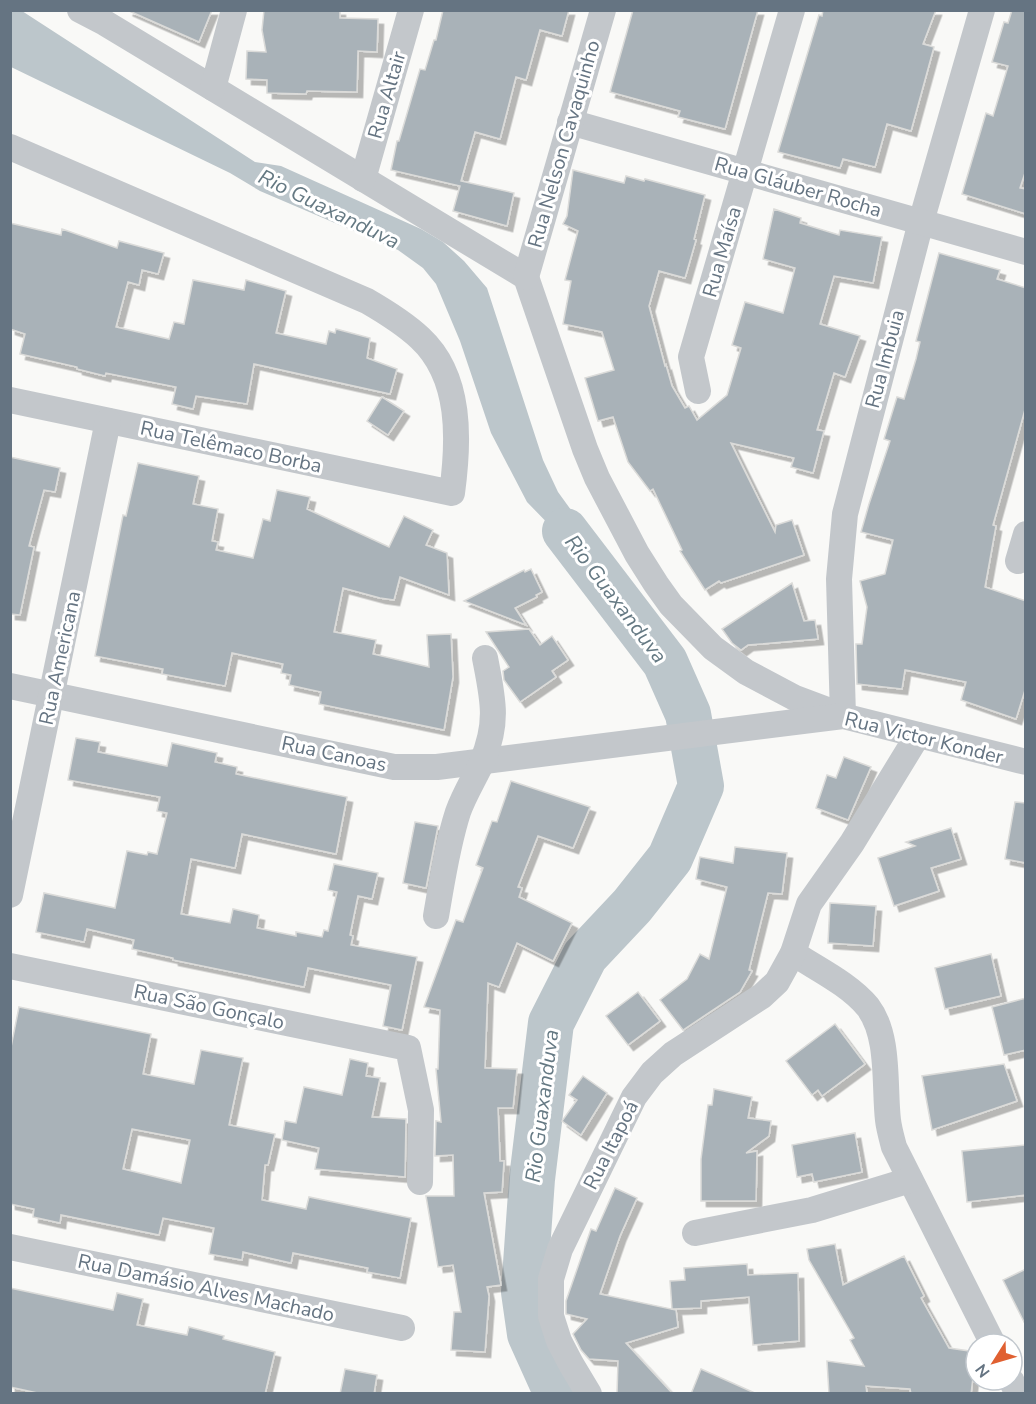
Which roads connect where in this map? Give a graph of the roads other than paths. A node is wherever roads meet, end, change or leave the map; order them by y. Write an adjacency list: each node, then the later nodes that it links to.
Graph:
1 (80, 10): 7 (street)
2 (234, 10): 8 (street)
3 (411, 10): 12 (street, Rua Altair)
4 (603, 10): 9 (street, Rua Nelson Cavaquinho)
5 (792, 10): 11 (street, Rua Maísa)
6 (982, 10): 13 (street, Rua Imbuia)
7 (106, 17): 8 (street)
8 (213, 88): 12 (street)
9 (570, 122): 11 (street, Rua Gláuber Rocha); 15 (street, Rua Nelson Cavaquinho)
10 (10, 147): 18 (street, Rua Telêmaco Borba)
11 (745, 172): 13 (street, Rua Gláuber Rocha); 16 (street, Rua Maísa)
12 (363, 179): 15 (street)
13 (921, 222): 14 (street, Rua Gláuber Rocha); 24 (street, Rua Imbuia)
14 (1026, 252)
15 (526, 277): 24 (street)
16 (698, 391)
17 (10, 400): 18 (street, Rua Telêmaco Borba)
18 (108, 421): 23 (street, Rua Americana)
19 (1026, 534): 20 (street)
20 (1018, 561)
21 (484, 658): 27 (street)
22 (10, 686): 23 (street, Rua Canoas)
23 (52, 694): 27 (street, Rua Canoas); 29 (street, Rua Americana)
24 (843, 716): 25 (street, Rua Victor Konder); 26 (street, Rua Victor Konder)
25 (918, 735): 28 (street, Rua Victor Konder); 31 (street, Rua Itapoá)
26 (662, 738): 27 (street, Rua Canoas)
27 (482, 762): 30 (street)
28 (1026, 762)
29 (10, 895)
30 (436, 916)
31 (793, 953): 33 (street); 39 (street, Rua Itapoá)
32 (10, 966): 34 (street, Rua São Gonçalo)
33 (910, 1180): 35 (street); 38 (street)
34 (420, 1182)
35 (695, 1233)
36 (10, 1247): 37 (street, Rua Damásio Alves Machado)
37 (402, 1328)
38 (987, 1332)
39 (590, 1394)

